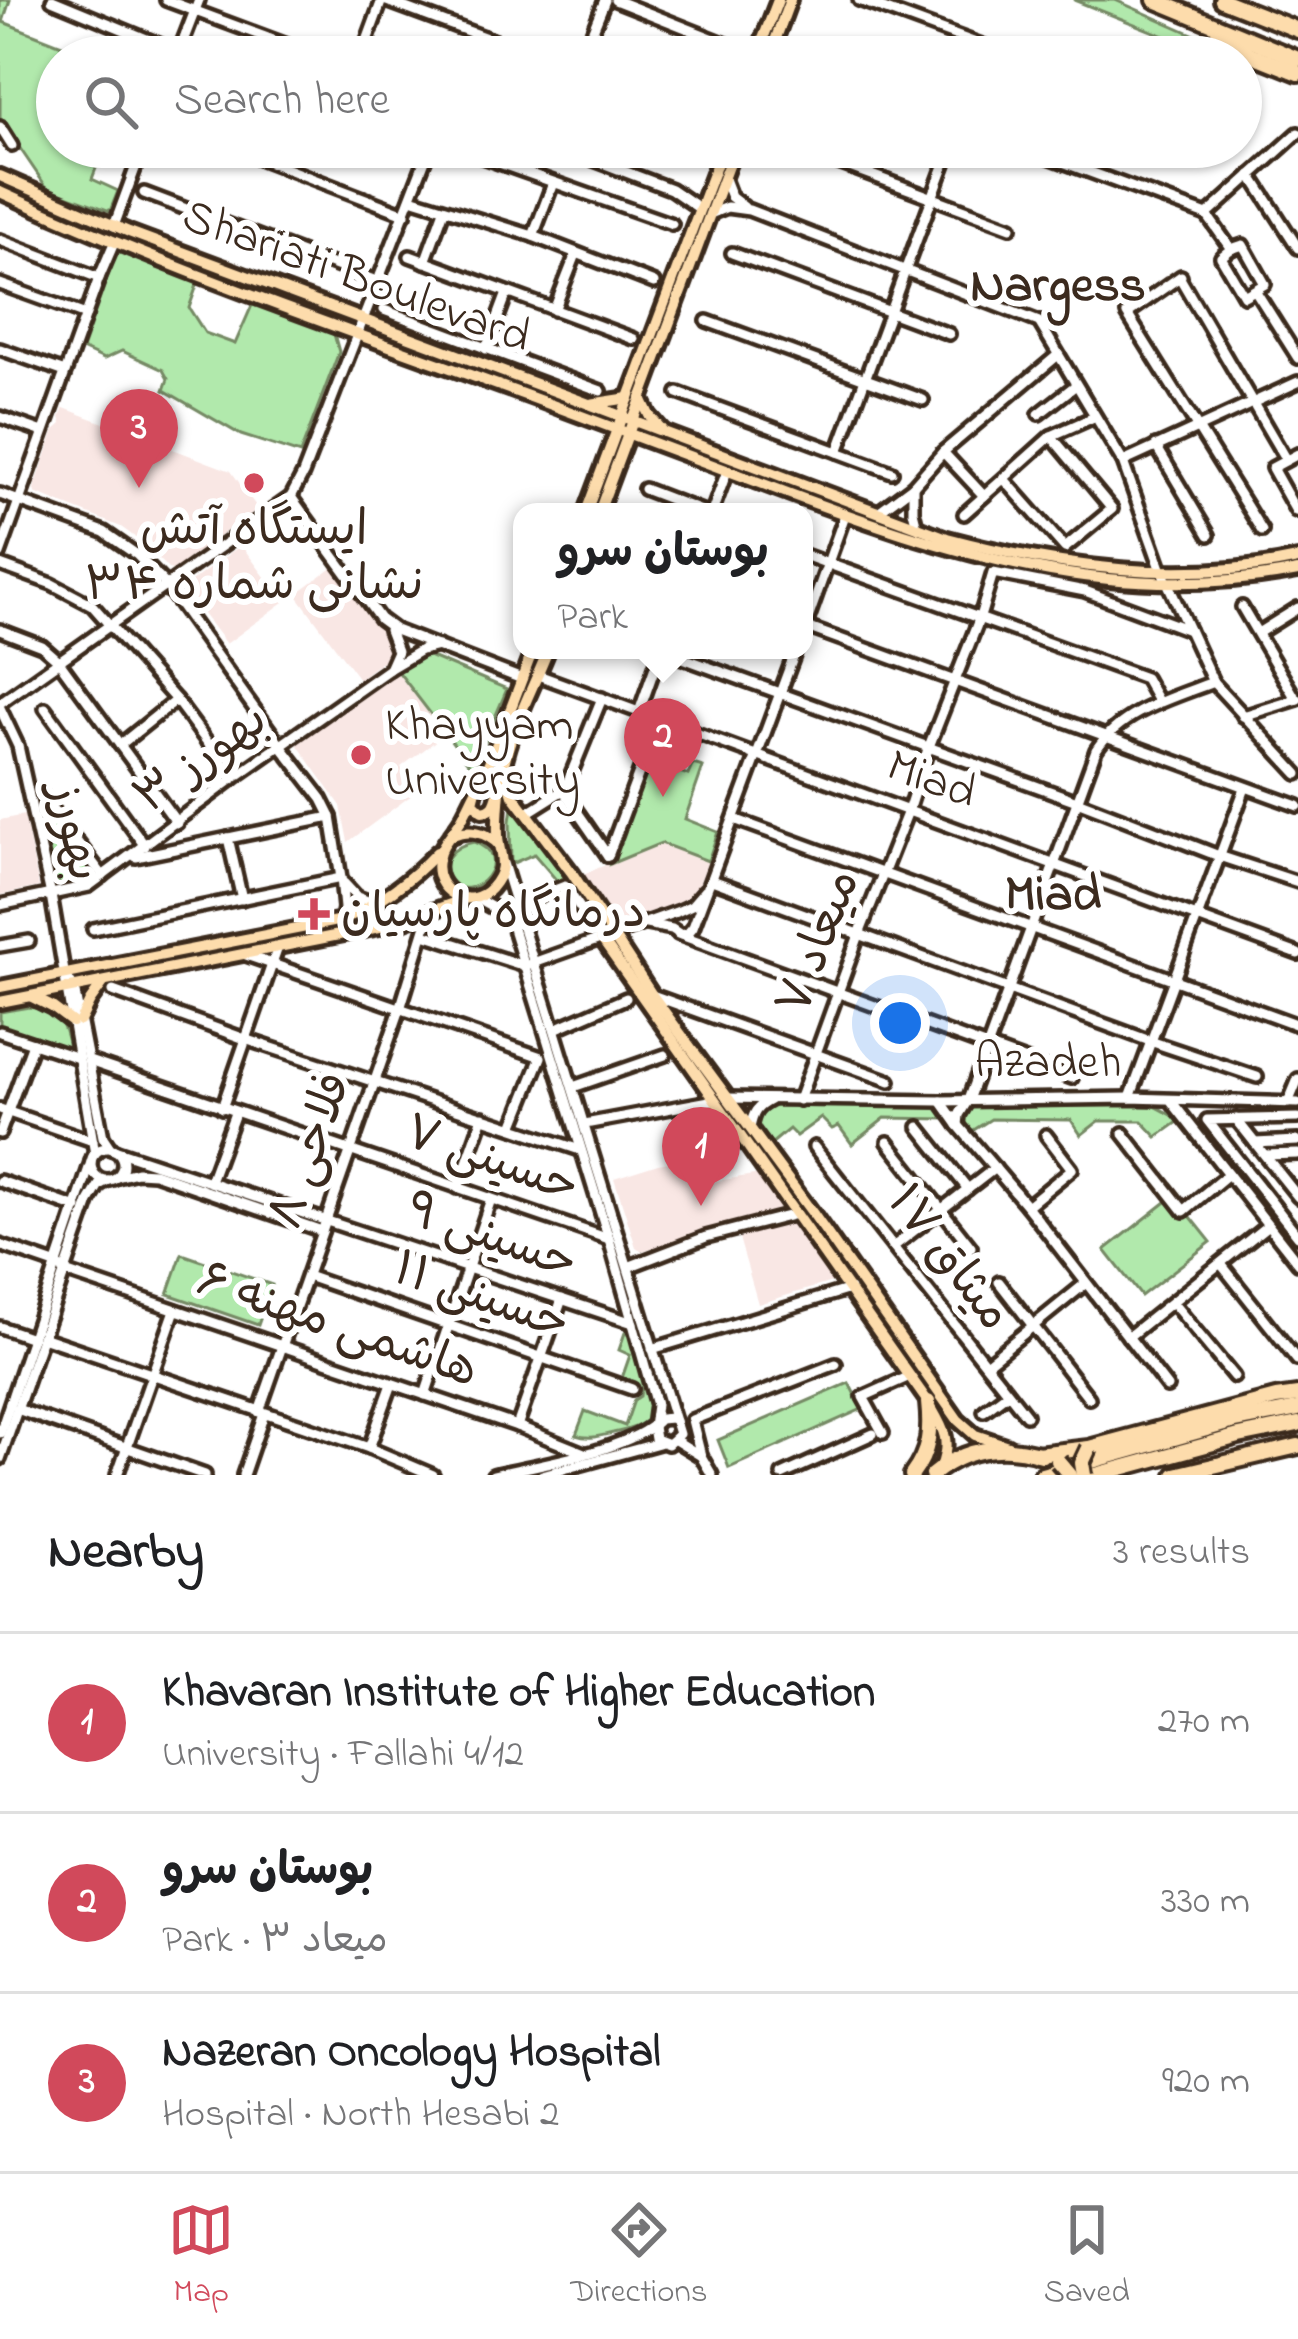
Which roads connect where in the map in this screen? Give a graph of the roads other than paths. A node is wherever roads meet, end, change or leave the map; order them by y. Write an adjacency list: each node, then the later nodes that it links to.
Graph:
1 (52, 0): 14 (street)
2 (166, 0): 11 (street)
3 (383, 0): 17 (street); 18 (street)
4 (604, 0): 19 (street)
5 (615, 0): 20 (street)
6 (778, 0): 21 (main road)
7 (790, 0): 22 (main road)
8 (859, 0): 23 (street)
9 (1155, 0): 12 (highway)
10 (1222, 0): 13 (highway)
11 (197, 5): 15 (street); 16 (street)
12 (1183, 11): 24 (highway); 25 (highway)
13 (1293, 29)
14 (136, 36)
15 (188, 36)
16 (270, 36)
17 (369, 36)
18 (481, 36)
19 (590, 36)
20 (706, 36)
21 (764, 36)
22 (777, 36)
23 (947, 36)
24 (1222, 36)
25 (1243, 36)
26 (1262, 44): 28 (highway)
27 (1262, 59): 29 (highway)
28 (1298, 59)
29 (1298, 73)
30 (0, 127): 32 (street)
31 (1298, 134): 33 (street)
32 (0, 141)
33 (1262, 165)
34 (135, 168): 61 (street)
35 (281, 168): 58 (street)
36 (422, 168): 54 (street)
37 (512, 168): 48 (street)
38 (616, 168): 49 (street)
39 (715, 168): 50 (main road)
40 (728, 168): 47 (main road)
41 (853, 168): 53 (street)
42 (943, 168): 53 (street)
43 (1079, 168): 59 (street)
44 (1259, 168): 45 (street)
45 (1251, 175): 59 (street); 66 (street)
46 (0, 176): 61 (main road, Shariati Boulevard)
47 (724, 179): 56 (street); 57 (main road)
48 (553, 183): 60 (street); 63 (street)
49 (671, 189): 50 (street); 57 (street)
50 (706, 190): 57 (main road)
51 (0, 192): 65 (main road, Shariati Boulevard)
52 (144, 193): 74 (street)
53 (933, 197): 62 (street); 72 (street)
54 (411, 198): 55 (street); 58 (street)
55 (444, 210): 63 (street); 71 (street)
56 (748, 210): 57 (street); 72 (street)
57 (705, 212): 98 (main road)
58 (405, 214): 74 (street)
59 (1208, 215): 67 (street)
60 (672, 224)
61 (114, 226): 83 (main road, Shariati Boulevard)
62 (1011, 227)
63 (532, 236): 69 (street)
64 (0, 240): 73 (street)
65 (114, 243): 73 (street); 85 (main road, Shariati Boulevard)
66 (1298, 248)
67 (1231, 250): 77 (street); 77 (street)
68 (732, 253): 81 (street)
69 (576, 254): 75 (street); 80 (street)
70 (410, 256): 71 (street)
71 (424, 262): 78 (street)
72 (906, 271): 81 (street); 90 (street)
73 (99, 278): 82 (street)
74 (379, 282): 83 (street)
75 (654, 283)
76 (0, 284): 82 (street)
77 (1255, 290): 91 (street)
78 (507, 293): 80 (street); 89 (street)
79 (384, 310): 89 (street)
80 (554, 310): 87 (street)
81 (891, 312): 86 (street); 93 (street)
82 (86, 315): 92 (street)
83 (364, 320): 85 (street); 101 (main road, Shariati Boulevard)
84 (707, 321): 93 (street)
85 (357, 333): 106 (main road, Shariati Boulevard); 127 (street)
86 (949, 334)
87 (634, 339)
88 (0, 349): 92 (street)
89 (486, 349): 96 (street)
90 (1058, 355): 95 (street); 115 (street)
91 (1298, 358)
92 (65, 372): 108 (street)
93 (866, 379): 99 (street); 114 (street)
94 (1298, 382): 100 (street)
95 (1076, 385): 102 (street); 104 (street)
96 (602, 391)
97 (679, 393): 114 (street)
98 (635, 398): 101 (main road); 105 (main road); 110 (main road)
99 (923, 400)
100 (1252, 403): 107 (street); 107 (street); 118 (street)
101 (590, 404): 105 (main road, Shariati Boulevard)
102 (1039, 414)
103 (0, 417): 108 (street)
104 (1094, 417): 111 (street); 119 (street)
105 (627, 418): 109 (main road); 110 (main road, Shariati Boulevard)
106 (599, 423): 109 (main road, Shariati Boulevard); 117 (main road)
107 (1197, 427): 113 (street); 140 (street)
108 (43, 432): 128 (street)
109 (622, 432): 112 (main road, Shariati Boulevard); 117 (main road)
110 (664, 432): 136 (main road, Shariati Boulevard)
111 (1052, 436): 122 (street); 122 (street)
112 (652, 443): 117 (main road); 120 (main road, Shariati Boulevard)
113 (1156, 446): 119 (street); 141 (street)
114 (838, 452): 121 (street)
115 (943, 452): 123 (street); 126 (street)
116 (1298, 454): 118 (street)
117 (612, 460): 129 (main road); 130 (main road)
118 (1286, 460): 135 (street)
119 (1124, 462): 148 (street)
120 (727, 471): 132 (street); 133 (main road, Shariati Boulevard)
121 (892, 472)
122 (1004, 478): 126 (street)
123 (913, 486): 136 (street); 139 (street)
124 (644, 489): 131 (street)
125 (0, 494): 128 (street)
126 (985, 496): 137 (street)
127 (291, 497): 149 (street); 154 (street)
128 (19, 501): 142 (street); 149 (street)
129 (590, 503)
130 (601, 503)
131 (683, 503)
132 (712, 503)
133 (812, 503)
134 (813, 503): 138 (main road, Shariati Boulevard)
135 (1298, 510)
136 (878, 512): 139 (main road, Shariati Boulevard)
137 (964, 514)
138 (844, 515): 145 (street); 148 (main road, Shariati Boulevard)
139 (917, 527): 148 (main road, Shariati Boulevard)
140 (1262, 531)
141 (1209, 535)
142 (0, 554)
143 (813, 558): 145 (street)
144 (1298, 559): 148 (main road, Shariati Boulevard)
145 (828, 564): 150 (street); 153 (street)
146 (0, 565): 155 (street)
147 (1298, 572): 148 (main road, Shariati Boulevard)
148 (1166, 577): 158 (street)
149 (166, 585): 155 (street); 184 (street)
150 (813, 603)
151 (1242, 607): 159 (street)
152 (1298, 608): 159 (street)
153 (980, 616): 158 (street, میعاد ۷); 170 (street, میعاد ۷); 176 (street)
154 (380, 619): 160 (street); 167 (street)
155 (110, 623): 166 (street); 175 (street)
156 (0, 630): 166 (street)
157 (813, 630): 170 (street)
158 (1189, 630): 171 (street)
159 (1258, 633): 174 (street)
160 (438, 646): 167 (street, بهورز ۳); 169 (street)
161 (530, 659): 169 (main road)
162 (544, 659): 168 (main road)
163 (658, 659): 179 (street)
164 (685, 659): 172 (street)
165 (793, 659): 172 (street)
166 (58, 660): 177 (street); 183 (street)
167 (388, 669): 184 (street, بهورز ۳)
168 (538, 675): 173 (street, Miad); 187 (main road)
169 (522, 679): 193 (main road)
170 (955, 682): 182 (street); 185 (street, میعاد ۷)
171 (1214, 682): 176 (street); 180 (street)
172 (780, 694): 185 (street); 186 (street)
173 (602, 698): 179 (street, Miad); 192 (street)
174 (1297, 699): 180 (street)
175 (176, 700): 183 (street); 189 (street)
176 (1159, 703): 182 (street)
177 (0, 705): 215 (street, بهورز)
178 (45, 708): 205 (street)
179 (639, 712): 181 (street, Miad)
180 (1243, 716): 188 (street)
181 (658, 719): 186 (street, Miad); 192 (street)
182 (1106, 735): 191 (street); 195 (street)
183 (120, 745): 201 (street)
184 (281, 746): 189 (street, بهورز ۳); 199 (street)
185 (928, 749): 195 (street); 197 (street, میعاد ۷)
186 (758, 755): 197 (street, Miad); 200 (street)
187 (504, 767): 190 (main road); 198 (main road)
188 (1298, 774)
189 (234, 778): 201 (street, بهورز ۳)
190 (500, 788): 193 (main road); 204 (main road)
191 (1245, 788): 196 (street); 206 (street)
192 (565, 789): 198 (street)
193 (476, 791): 203 (main road)
194 (40, 794): 211 (street)
195 (1077, 801): 206 (street); 209 (street)
196 (1298, 806)
197 (908, 811): 209 (street, Miad); 210 (street, میعاد ۷)
198 (527, 813): 232 (main road)
199 (331, 817): 202 (street); 212 (street)
200 (734, 819): 210 (street); 213 (street)
201 (177, 823): 205 (street, بهورز ۳)
202 (228, 838): 207 (street); 216 (street)
203 (446, 842): 204 (main road); 217 (main road); 218 (main road)
204 (499, 845): 208 (main road)
205 (145, 847): 207 (street, بهورز ۳)
206 (1219, 856): 214 (street); 223 (street)
207 (128, 859): 211 (street, بهورز ۳)
208 (503, 863): 217 (main road); 219 (street)
209 (1054, 865): 223 (street, Miad); 226 (street)
210 (884, 874): 226 (street); 230 (street, میعاد ۷)
211 (103, 876): 215 (street, بهورز ۳)
212 (341, 878): 216 (street); 218 (street); 224 (street)
213 (712, 880): 222 (street); 228 (street); 230 (street)
214 (1298, 882)
215 (51, 895): 220 (street, بهورز ۳); 242 (street, بهورز)
216 (242, 898): 227 (street)
217 (470, 898): 221 (main road); 240 (street)
218 (376, 903): 224 (main road)
219 (516, 904): 232 (street); 240 (street)
220 (0, 905)
221 (430, 912): 231 (street, فلاحی ۸); 236 (main road)
222 (677, 912): 225 (street); 228 (street); 229 (street)
223 (1197, 917): 238 (street, Miad); 241 (street)
224 (342, 920): 242 (main road)
225 (641, 923): 229 (street); 232 (street)
226 (1031, 928): 241 (street); 245 (street)
227 (93, 929)
228 (692, 929): 229 (street); 234 (street)
229 (675, 932): 234 (street)
230 (860, 932): 245 (street); 246 (street, میعاد ۷)
231 (424, 934): 240 (street); 251 (street, فلاحی ۸)
232 (606, 936): 240 (street); 247 (main road); 270 (main road)
233 (28, 941): 235 (street)
234 (704, 945): 246 (street)
235 (0, 946)
236 (278, 947): 237 (main road); 239 (street)
237 (241, 954): 239 (street); 243 (main road)
238 (1298, 954)
239 (273, 963): 251 (street); 256 (street)
240 (530, 964): 254 (street); 283 (street)
241 (1173, 980): 253 (street); 257 (street)
242 (68, 984): 243 (main road); 244 (main road); 248 (main road); 252 (street, بهورز)
243 (109, 986): 252 (main road); 256 (street)
244 (0, 988)
245 (1009, 988): 257 (street); 259 (street)
246 (838, 994): 259 (street); 260 (street, میعاد ۷)
247 (652, 995): 260 (street); 270 (main road)
248 (29, 996): 250 (main road); 252 (main road)
249 (626, 998): 254 (street)
250 (0, 1002)
251 (400, 1009): 266 (street, فلاحی ۸); 285 (street)
252 (76, 1022): 262 (street, بهورز)
253 (1298, 1025)
254 (555, 1029): 268 (street)
255 (0, 1032): 258 (street, حسینی ۷)
256 (245, 1039): 266 (street); 277 (street)
257 (1150, 1041): 263 (street); 269 (street)
258 (33, 1043): 262 (street, حسینی ۷); 278 (street)
259 (987, 1048): 264 (street); 273 (street)
260 (816, 1054): 267 (street); 272 (street, میعاد ۷)
261 (665, 1055): 268 (street)
262 (84, 1060): 277 (street, حسینی ۷); 291 (street); 296 (street)
263 (1258, 1077)
264 (1072, 1078)
265 (1298, 1079): 276 (street)
266 (374, 1080): 280 (street); 298 (street, فلاحی ۸)
267 (890, 1081)
268 (573, 1087): 283 (street)
269 (1130, 1098): 273 (street, Azadeh); 275 (street, Azadeh)
270 (721, 1099): 271 (street, Azadeh); 283 (street, Azadeh); 287 (main road); 314 (main road)
271 (770, 1100): 272 (street, Azadeh); 287 (street)
272 (799, 1100): 274 (street, Azadeh)
273 (968, 1100): 274 (street, Azadeh); 284 (street)
274 (941, 1101): 284 (street)
275 (1171, 1101): 276 (street, Azadeh); 303 (street)
276 (1293, 1103)
277 (222, 1108): 279 (street, حسینی ۷)
278 (4, 1111): 288 (street); 291 (street)
279 (235, 1113): 298 (street, حسینی ۷); 306 (street)
280 (483, 1117): 285 (street); 307 (street)
281 (1298, 1118): 282 (street)
282 (1236, 1119): 294 (street); 317 (street)
283 (579, 1125): 297 (street); 324 (street)
284 (958, 1125): 302 (street)
285 (513, 1127): 297 (street)
286 (919, 1127): 308 (street)
287 (750, 1128): 330 (main road)
288 (0, 1133)
289 (1123, 1133): 303 (street)
290 (1046, 1135): 311 (street)
291 (93, 1141): 301 (street)
292 (1298, 1141): 294 (street)
293 (888, 1142): 313 (street)
294 (1255, 1143): 300 (street)
295 (814, 1147): 320 (street, میثاق ۱۷)
296 (111, 1149): 301 (street); 304 (street); 306 (street)
297 (580, 1150): 318 (street)
298 (350, 1152): 307 (street, حسینی ۷); 315 (street, فلاحی ۸)
299 (1298, 1154): 300 (street)
300 (1265, 1155): 309 (street)
301 (93, 1158): 304 (street); 312 (street)
302 (995, 1168): 308 (street); 311 (street)
303 (1228, 1174): 316 (street)
304 (112, 1179): 315 (street); 326 (street)
305 (0, 1181): 312 (street)
306 (210, 1181): 315 (street)
307 (458, 1188): 310 (street, حسینی ۷)
308 (968, 1189): 313 (street)
309 (1298, 1196)
310 (491, 1199): 318 (street, حسینی ۷); 325 (street)
311 (1027, 1207): 329 (street)
312 (77, 1208): 326 (street)
313 (941, 1210): 320 (street); 321 (street)
314 (796, 1214): 324 (street); 330 (main road)
315 (324, 1225): 325 (street, حسینی ۹); 327 (street, فلاحی ۸)
316 (1268, 1226): 322 (street); 323 (street)
317 (1298, 1236)
318 (609, 1239): 334 (street)
319 (0, 1245): 326 (street, هاشمی مهنه ۶)
320 (893, 1247): 345 (street, میثاق ۱۷)
321 (971, 1247)
322 (1221, 1264): 332 (street); 343 (street)
323 (1298, 1264)
324 (628, 1267): 341 (street)
325 (468, 1268): 331 (street, حسینی ۹); 335 (street)
326 (62, 1269): 333 (street, هاشمی مهنه ۶); 339 (street)
327 (307, 1276): 335 (street, حسینی ۱۱); 340 (street, فلاحی ۸)
328 (999, 1282): 337 (street)
329 (1086, 1283): 337 (street); 338 (street)
330 (855, 1285): 341 (street); 347 (main road); 372 (main road)
331 (562, 1299): 334 (street, حسینی ۹); 342 (street)
332 (1172, 1302): 338 (street); 348 (street)
333 (176, 1310): 340 (street, هاشمی مهنه ۶); 346 (street)
334 (633, 1323): 365 (street)
335 (449, 1325): 342 (street, حسینی ۱۱); 354 (street)
336 (0, 1327): 339 (street)
337 (1033, 1327): 345 (street); 355 (street)
338 (1128, 1337): 350 (street)
339 (37, 1338): 346 (street); 357 (street)
340 (284, 1347): 349 (street, هاشمی مهنه ۶); 360 (street, فلاحی ۸)
341 (652, 1349): 362 (street)
342 (542, 1358): 351 (street, حسینی ۱۱); 364 (street)
343 (1297, 1360)
344 (836, 1364): 376 (street)
345 (986, 1364): 352 (street, میثاق ۱۷)
346 (151, 1375): 360 (street); 370 (street)
347 (910, 1376): 356 (main road); 386 (street)
348 (1234, 1377)
349 (392, 1384): 354 (street, هاشمی مهنه ۶); 371 (street)
350 (1166, 1387)
351 (632, 1389)
352 (1008, 1393): 359 (street); 361 (street, میثاق ۱۷)
353 (1298, 1394): 373 (highway)
354 (425, 1395): 364 (street, هاشمی مهنه ۶)
355 (1089, 1398)
356 (928, 1402): 378 (main road); 387 (highway)
357 (9, 1407): 366 (street); 370 (street); 377 (street)
358 (1298, 1408): 388 (highway)
359 (984, 1411)
360 (262, 1413): 371 (street); 381 (street, فلاحی ۸)
361 (1026, 1414)
362 (675, 1421): 365 (street); 367 (street)
363 (1298, 1424): 391 (highway)
364 (517, 1426): 374 (street, هاشمی مهنه ۶)
365 (653, 1427): 368 (street); 374 (street)
366 (0, 1433)
367 (675, 1440): 368 (street); 376 (street)
368 (661, 1443): 384 (street)
369 (1298, 1446): 392 (highway)
370 (126, 1447): 379 (street); 380 (street)
371 (369, 1448): 382 (street)
372 (1015, 1448): 375 (highway); 378 (highway)
373 (1089, 1448): 375 (highway); 390 (highway, bridge)
374 (584, 1453): 383 (street)
375 (1037, 1454): 389 (highway, bridge)
376 (701, 1456): 385 (street)
377 (0, 1459)
378 (936, 1472)
379 (117, 1475)
380 (206, 1475)
381 (243, 1475)
382 (434, 1475)
383 (493, 1475)
384 (542, 1475)
385 (712, 1475)
386 (782, 1475)
387 (912, 1475)
388 (1042, 1475)
389 (1070, 1475)
390 (1084, 1475)
391 (1096, 1475)
392 (1175, 1475)

